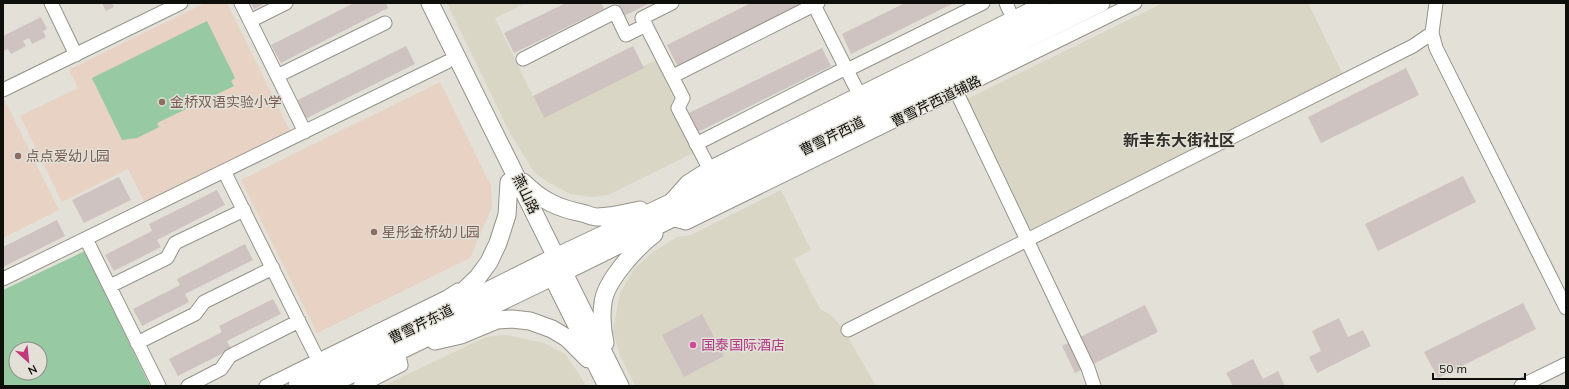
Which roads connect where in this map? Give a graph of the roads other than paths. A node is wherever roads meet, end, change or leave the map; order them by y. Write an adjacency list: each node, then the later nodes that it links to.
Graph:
1 (51, 3): 19 (street)
2 (181, 3): 19 (street)
3 (241, 3): 15 (street)
4 (286, 3): 15 (street)
5 (417, 3): 21 (main road, 燕山路)
6 (430, 3): 32 (main road, 燕山路)
7 (672, 3): 17 (street)
8 (983, 3): 22 (street)
9 (1043, 3): 27 (street)
10 (1071, 3): 27 (main road, 曹雪芹西道)
11 (1101, 3): 25 (main road, 曹雪芹西道)
12 (1135, 3): 25 (street, 曹雪芹西道辅路)
13 (1436, 3): 18 (street)
14 (815, 4): 22 (street); 24 (street)
15 (250, 21): 23 (street)
16 (385, 23): 23 (street)
17 (646, 25): 20 (street); 24 (street)
18 (1432, 33): 36 (street); 42 (street)
19 (76, 55): 26 (street)
20 (523, 59)
21 (447, 62): 28 (street); 32 (main road, 燕山路)
22 (846, 69): 27 (street); 29 (street)
23 (277, 76): 28 (street)
24 (673, 76): 29 (street)
25 (950, 86): 34 (main road, 曹雪芹西道); 36 (street)
26 (3, 90)
27 (864, 98): 30 (street); 34 (main road, 曹雪芹西道)
28 (305, 132): 31 (street)
29 (696, 144): 30 (street)
30 (709, 168): 34 (street)
31 (224, 171): 33 (street); 35 (street)
32 (513, 179): 34 (main road); 37 (main road, 燕山路); 39 (main road)
33 (244, 210): 38 (street); 41 (street)
34 (669, 212): 37 (main road, 曹雪芹西道); 50 (main road)
35 (86, 239): 40 (street); 41 (street)
36 (1028, 240): 45 (street); 58 (street)
37 (554, 267): 43 (main road, 曹雪芹东道); 47 (main road, 曹雪芹东道); 50 (main road, 燕山路)
38 (273, 268): 44 (street); 46 (street)
39 (478, 277): 43 (main road); 48 (street)
40 (3, 279)
41 (110, 286): 46 (street)
42 (1566, 308)
43 (438, 316): 54 (main road, 曹雪芹东道)
44 (299, 321): 48 (street); 52 (street)
45 (848, 330)
46 (137, 343): 51 (street)
47 (400, 358): 50 (main road); 55 (main road, 曹雪芹东道); 56 (street)
48 (318, 360): 53 (street)
49 (1566, 364): 59 (street)
50 (605, 373): 57 (main road, 燕山路)
51 (159, 386)
52 (188, 386)
53 (266, 386)
54 (297, 386)
55 (327, 386)
56 (360, 386)
57 (620, 386)
58 (1094, 386)
59 (1521, 386)

